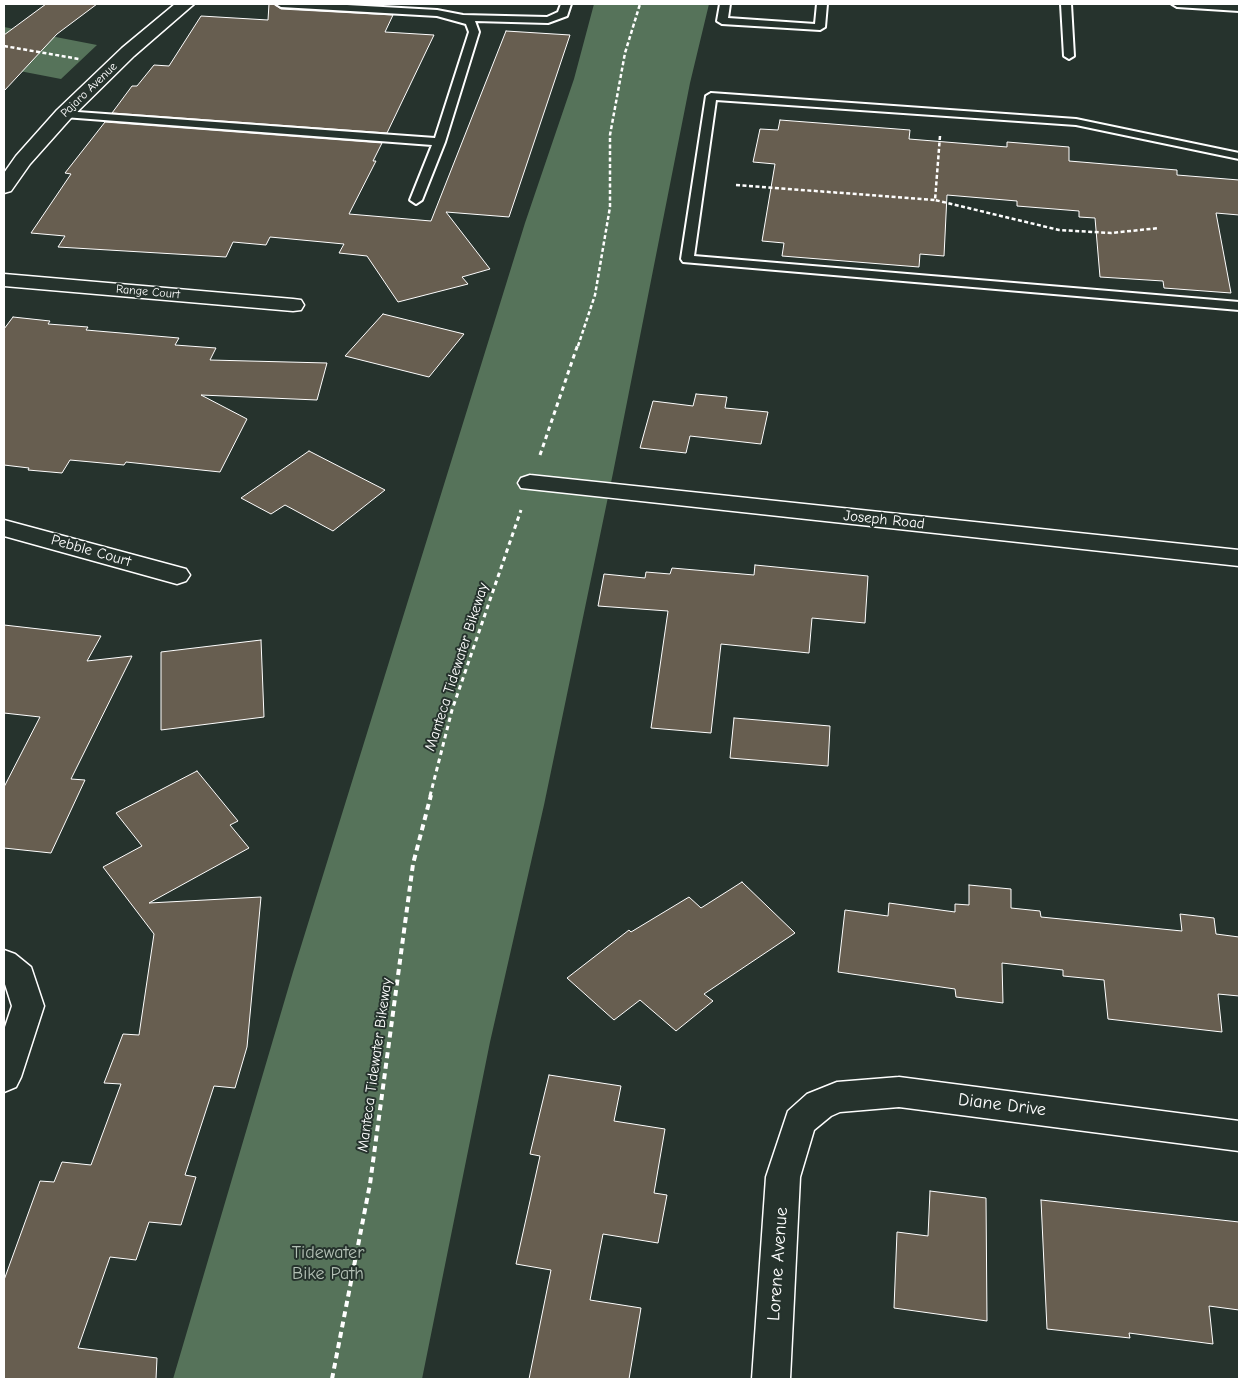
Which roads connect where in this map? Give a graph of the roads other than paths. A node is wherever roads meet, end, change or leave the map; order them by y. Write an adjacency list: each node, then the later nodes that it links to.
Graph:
1 (185, 4): 11 (street, Pajaro Avenue)
2 (281, 4): 9 (lane)
3 (566, 4): 9 (lane)
4 (725, 4): 5 (lane)
5 (822, 4)
6 (1066, 4): 10 (lane)
7 (1177, 4): 8 (lane)
8 (1239, 8)
9 (463, 18): 12 (lane)
10 (1069, 56)
11 (64, 114): 12 (lane); 14 (street, Pajaro Avenue)
12 (439, 142): 15 (lane)
13 (1239, 156): 18 (lane)
14 (4, 187)
15 (416, 200)
16 (4, 280): 17 (street, Range Court)
17 (293, 305)
18 (1239, 306)
19 (530, 483): 21 (street, Joseph Road)
20 (4, 528): 22 (street, Pebble Court)
21 (1239, 558)
22 (177, 575)
23 (4, 963): 24 (street)
24 (4, 1077)
25 (1239, 1136): 26 (street, Diane Drive)
26 (792, 1150): 27 (street, Lorene Avenue)
27 (771, 1379)

